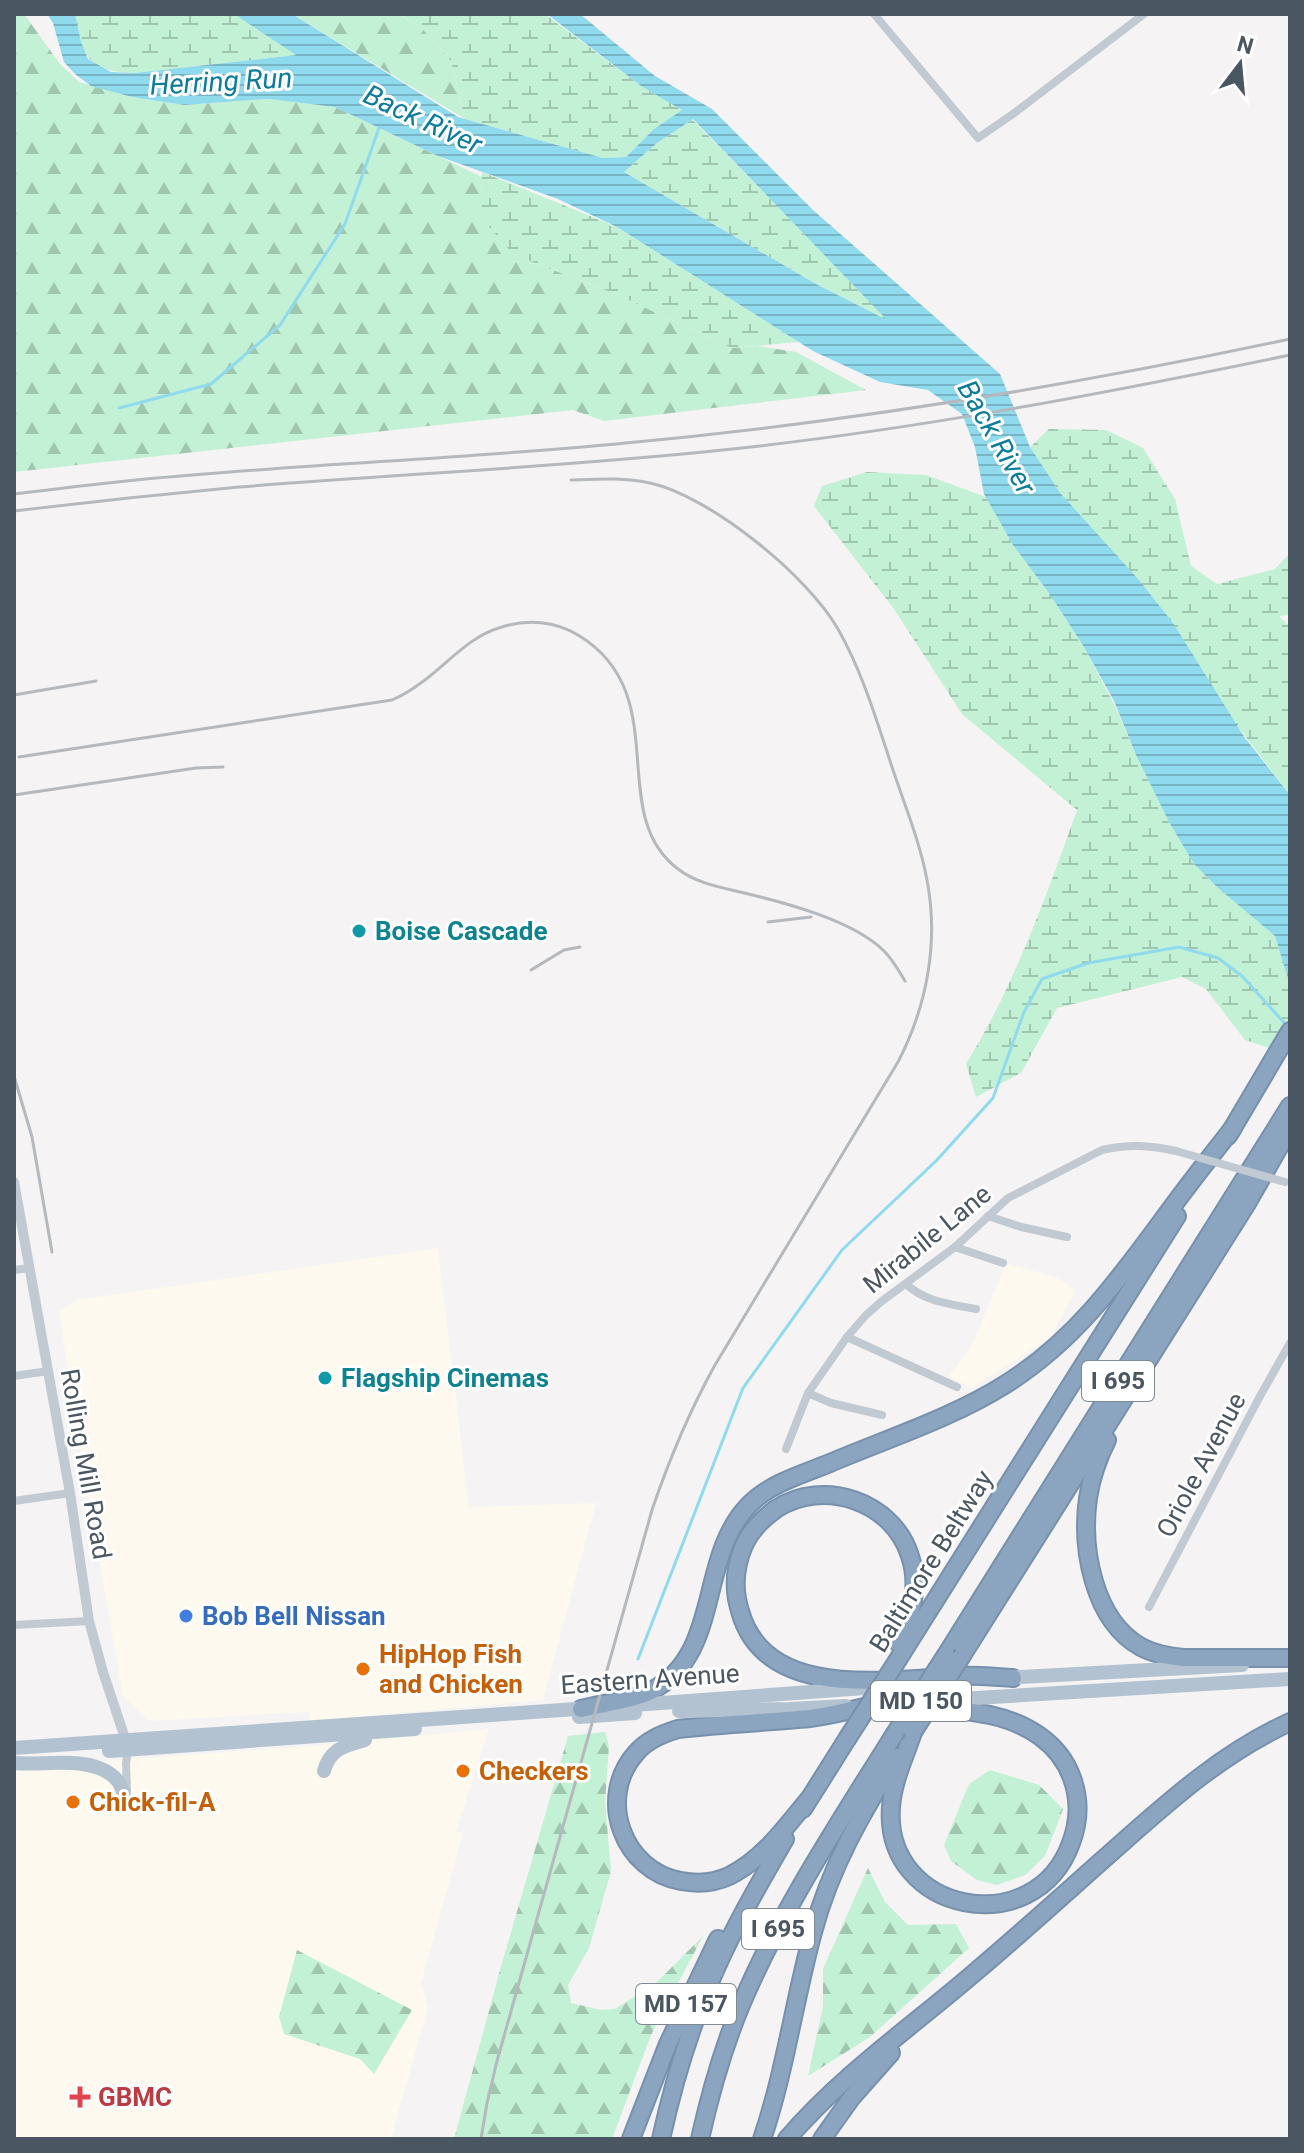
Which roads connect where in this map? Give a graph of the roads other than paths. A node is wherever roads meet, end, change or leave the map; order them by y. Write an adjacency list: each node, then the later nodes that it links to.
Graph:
1 (874, 14): 2 (street)
2 (1144, 14)
3 (1290, 1031): 5 (highway, Baltimore Beltway / I 695)
4 (1290, 1106): 50 (highway, I 695, bridge)
5 (1233, 1128): 31 (highway, Baltimore Beltway / I 695); 36 (highway)
6 (1290, 1128): 17 (highway)
7 (14, 1182): 13 (street, Rolling Mill Road)
8 (1287, 1182): 9 (street, Mirabile Lane, bridge)
9 (988, 1216): 10 (street); 11 (street, Mirabile Lane)
10 (1067, 1237)
11 (955, 1247): 12 (street); 15 (street, Mirabile Lane)
12 (1003, 1263)
13 (29, 1268): 14 (street); 20 (street, Rolling Mill Road)
14 (14, 1270)
15 (906, 1284): 16 (street); 18 (street, Mirabile Lane)
16 (976, 1309)
17 (1166, 1332): 32 (highway); 39 (highway, bridge)
18 (847, 1337): 22 (street); 23 (street, Mirabile Lane)
19 (1290, 1343): 28 (street, Oriole Avenue)
20 (48, 1371): 21 (street); 26 (street, Rolling Mill Road)
21 (14, 1376)
22 (957, 1387)
23 (808, 1393): 24 (street); 25 (street, Mirabile Lane)
24 (882, 1415)
25 (786, 1449)
26 (70, 1493): 27 (street); 29 (street, Rolling Mill Road)
27 (14, 1501)
28 (1149, 1607)
29 (89, 1621): 30 (street); 40 (street, Rolling Mill Road)
30 (14, 1625)
31 (894, 1658): 33 (highway); 44 (highway, Baltimore Beltway / I 695, bridge)
32 (1290, 1659): 33 (main road, Eastern Avenue / MD 150)
33 (1013, 1678): 36 (main road, Eastern Avenue / MD 150)
34 (1290, 1679): 35 (main road, Eastern Avenue / MD 150)
35 (890, 1703): 38 (main road, Eastern Avenue / MD 150); 39 (highway); 44 (highway)
36 (581, 1709): 40 (main road, Eastern Avenue / MD 150)
37 (1290, 1722): 47 (highway)
38 (393, 1731): 40 (main road, Eastern Avenue / MD 150); 43 (main road)
39 (913, 1732): 51 (highway)
40 (127, 1746): 41 (main road, Eastern Avenue / MD 150); 42 (main road, Eastern Avenue / MD 150); 45 (street)
41 (14, 1748)
42 (14, 1760): 45 (main road)
43 (324, 1771)
44 (808, 1800): 46 (highway, Baltimore Beltway / I 695)
45 (127, 1804)
46 (761, 1879): 48 (highway, MD 157); 49 (highway, Baltimore Beltway / I 695)
47 (973, 1974): 52 (highway); 53 (highway)
48 (631, 2139)
49 (661, 2139)
50 (700, 2139)
51 (762, 2139)
52 (787, 2139)
53 (822, 2139)

